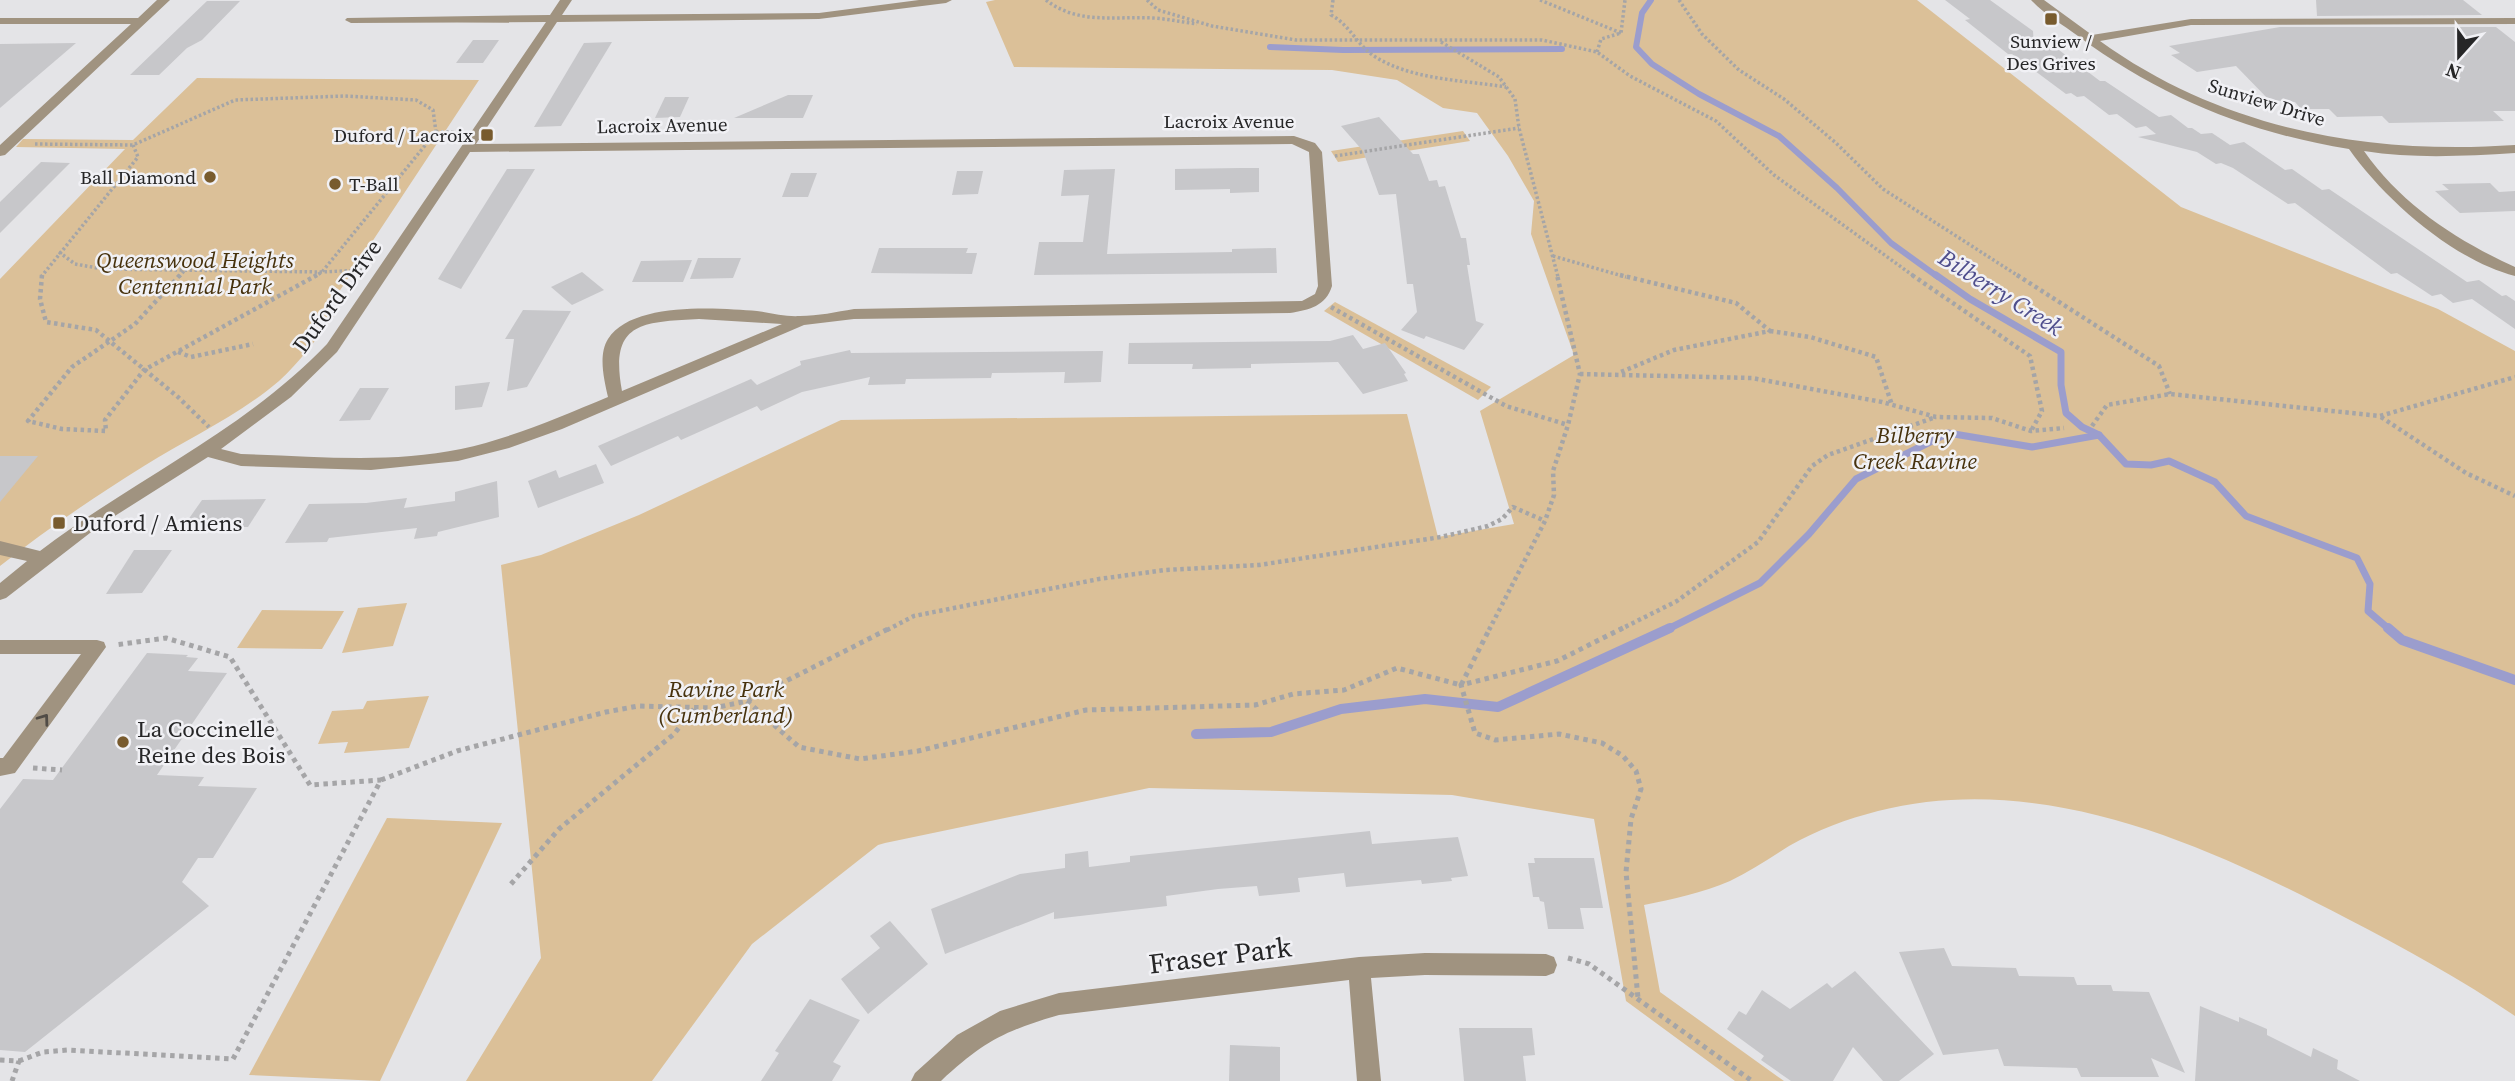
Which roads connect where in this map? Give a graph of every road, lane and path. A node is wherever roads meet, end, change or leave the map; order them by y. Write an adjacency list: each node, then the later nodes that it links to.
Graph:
1 (164, 0): 15 (street)
2 (566, 0): 13 (street, Duford Drive)
3 (946, 0): 12 (street)
4 (1046, 0): 18 (path)
5 (1147, 0): 18 (path)
6 (1333, 0): 21 (path)
7 (1540, 0): 19 (path)
8 (1625, 0): 19 (path)
9 (1679, 0): 48 (path)
10 (2037, 0): 20 (street, Sunview Drive)
11 (773, 5): 12 (street)
12 (764, 17): 13 (street)
13 (554, 18): 14 (street); 29 (street, Duford Drive)
14 (351, 20)
15 (143, 21): 17 (street); 27 (street)
16 (2515, 21): 20 (street)
17 (0, 22)
18 (1212, 26): 21 (path)
19 (1621, 33): 23 (path)
20 (2090, 39): 28 (street, Sunview Drive)
21 (1360, 40): 22 (path); 24 (path)
22 (1441, 42): 23 (path); 24 (path)
23 (1597, 52): 56 (path)
24 (1507, 88): 25 (path)
25 (1519, 128): 31 (path); 33 (path)
26 (133, 145): 27 (path); 32 (path); 36 (path)
27 (3, 146)
28 (2354, 146): 30 (street, Sunview Drive); 37 (street)
29 (468, 148): 31 (street, Lacroix Avenue); 34 (street, Duford Drive)
30 (2515, 149)
31 (1317, 158): 38 (street, Lacroix Avenue)
32 (59, 252): 35 (path); 41 (path)
33 (1553, 256): 40 (path); 45 (path)
34 (386, 268): 36 (path); 57 (street, Duford Drive)
35 (184, 271): 36 (path); 41 (path)
36 (322, 272): 43 (path)
37 (2515, 272)
38 (1318, 300): 39 (street); 53 (path)
39 (801, 321): 49 (street); 49 (street)
40 (1770, 331): 46 (path); 50 (path)
41 (109, 342): 44 (path); 44 (path)
42 (253, 344): 43 (path)
43 (177, 352): 44 (path)
44 (144, 370): 57 (path)
45 (1580, 373): 46 (path); 53 (path)
46 (1617, 374): 50 (path)
47 (2515, 377): 51 (path)
48 (2170, 394): 51 (path); 54 (path)
49 (616, 399): 58 (street)
50 (1892, 405): 52 (path)
51 (2380, 416): 59 (path)
52 (1936, 417): 56 (path); 66 (path)
53 (1568, 425): 60 (path)
54 (2092, 426)
55 (2064, 428): 56 (path)
56 (2031, 431)
57 (225, 439): 58 (street, Duford Drive)
58 (207, 451): 62 (street, Duford Drive)
59 (2515, 496)
60 (1545, 522): 66 (path); 67 (path)
61 (0, 548): 62 (street)
62 (42, 558): 63 (street, Duford Drive)
63 (0, 593)
64 (97, 647): 65 (street); 69 (street, one-way to 64); 70 (path)
65 (0, 648)
66 (1461, 685): 67 (path); 74 (path)
67 (747, 701): 68 (path)
68 (694, 708): 70 (path); 71 (path)
69 (0, 767)
70 (380, 780): 76 (path)
71 (511, 884)
72 (1546, 965): 73 (street, Fraser Park); 74 (path)
73 (1359, 968): 78 (street, Fraser Park); 79 (street)
74 (1638, 998): 80 (path)
75 (0, 1060): 76 (path)
76 (19, 1061): 77 (path)
77 (12, 1081)
78 (923, 1081)
79 (1369, 1081)
80 (1752, 1081)

